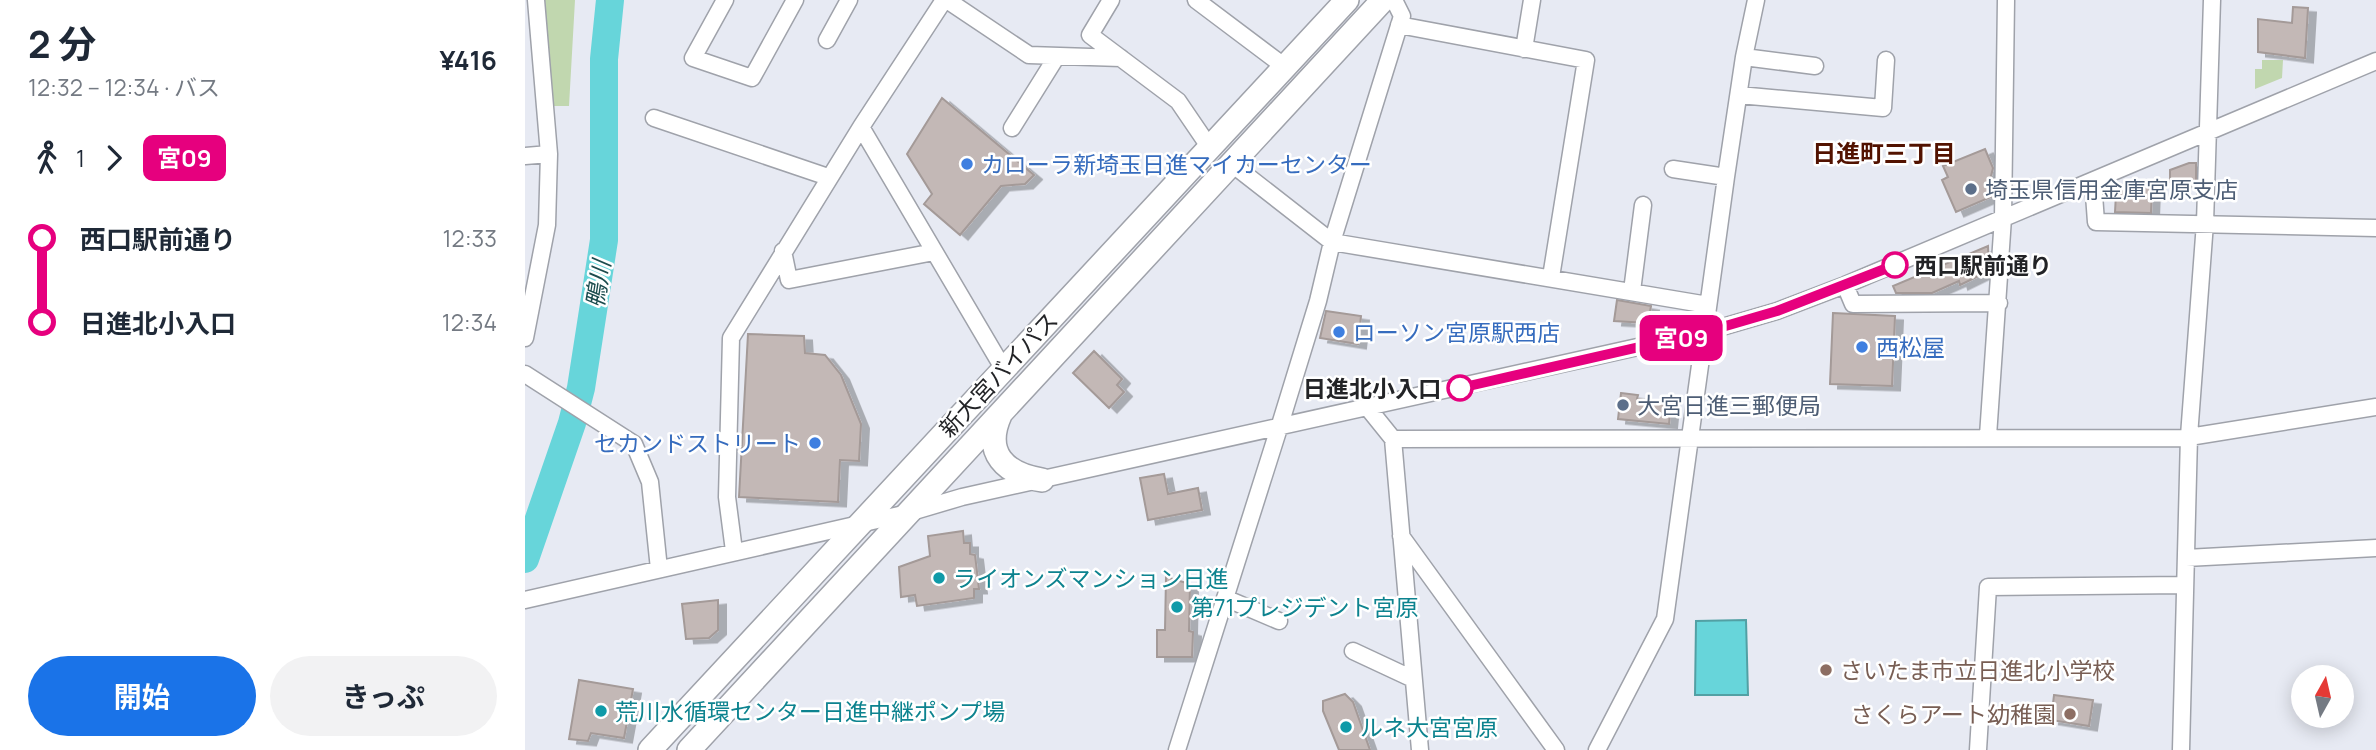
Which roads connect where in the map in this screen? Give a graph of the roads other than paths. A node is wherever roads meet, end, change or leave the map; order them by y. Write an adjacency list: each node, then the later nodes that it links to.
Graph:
1 (536, 0): 31 (street)
2 (725, 0): 3 (street)
3 (795, 0)
4 (849, 0): 16 (street)
5 (945, 0): 18 (street); 27 (street)
6 (1111, 0): 20 (street)
7 (1196, 0): 24 (street)
8 (1347, 0): 24 (highway, 新大宮バイパス)
9 (1383, 0): 33 (highway, 新大宮バイパス)
10 (1394, 0): 15 (street)
11 (1532, 0): 17 (street)
12 (1756, 0): 19 (street)
13 (2006, 0): 39 (street)
14 (2212, 0): 29 (street)
15 (1399, 25): 17 (street); 42 (street)
16 (827, 40)
17 (1524, 49): 45 (street)
18 (1057, 56): 20 (street); 28 (street)
19 (1744, 57): 23 (street); 25 (street)
20 (1121, 58): 30 (street)
21 (1886, 60): 25 (street)
22 (2376, 61): 29 (street)
23 (1815, 66)
24 (1285, 67): 30 (highway, 新大宮バイパス)
25 (1739, 94): 36 (street)
26 (655, 118): 35 (street)
27 (861, 127): 35 (street); 44 (street)
28 (1012, 128)
29 (2206, 132): 37 (street); 40 (street)
30 (1210, 148): 52 (highway, 新大宮バイパス)
31 (549, 154): 32 (street); 51 (street)
32 (525, 156)
33 (1231, 164): 42 (street); 56 (highway, 新大宮バイパス)
34 (1673, 169): 36 (street)
35 (828, 177): 43 (street)
36 (1726, 177): 49 (street)
37 (2093, 181): 39 (street); 40 (street)
38 (1643, 205): 47 (street)
39 (2003, 218): 46 (street); 48 (street)
40 (2205, 223): 41 (street); 60 (street)
41 (2376, 228)
42 (1332, 243): 45 (street); 57 (street)
43 (783, 251): 44 (street); 67 (street)
44 (934, 252): 52 (street)
45 (1551, 277): 47 (street)
46 (1845, 285): 48 (street); 50 (street)
47 (1632, 291): 49 (street)
48 (1999, 303): 59 (street)
49 (1708, 305): 50 (street)
50 (1705, 332): 55 (street); 58 (street)
51 (525, 338)
52 (1003, 368): 64 (highway, 新大宮バイパス)
53 (525, 374): 69 (street)
54 (2376, 407): 60 (street)
55 (1368, 408): 57 (street); 61 (street)
56 (1000, 415): 62 (highway); 63 (highway, 新大宮バイパス)
57 (1279, 428): 62 (street); 72 (street)
58 (1690, 436): 59 (street); 61 (street); 81 (street)
59 (1988, 436): 60 (street)
60 (2189, 436): 68 (street)
61 (1393, 439): 65 (street)
62 (1042, 480): 63 (street)
63 (908, 513): 64 (street); 77 (highway, 新大宮バイパス)
64 (861, 523): 67 (street); 76 (highway, 新大宮バイパス)
65 (1399, 534): 75 (street); 80 (street)
66 (2376, 548): 68 (street)
67 (734, 551): 69 (street)
68 (2186, 558): 70 (street)
69 (659, 569): 71 (street)
70 (2185, 585): 82 (street); 83 (street)
71 (530, 598)
72 (1224, 598): 73 (street); 78 (street)
73 (1279, 621)
74 (1353, 651): 75 (street)
75 (1413, 679): 79 (street)
76 (650, 750)
77 (689, 750)
78 (1177, 750)
79 (1420, 750)
80 (1556, 750)
81 (1597, 750)
82 (1978, 750)
83 (2181, 750)

